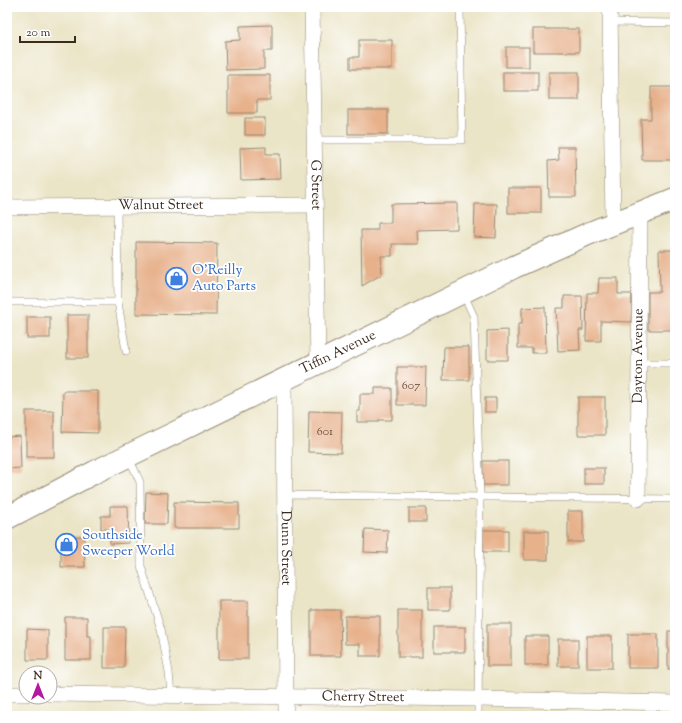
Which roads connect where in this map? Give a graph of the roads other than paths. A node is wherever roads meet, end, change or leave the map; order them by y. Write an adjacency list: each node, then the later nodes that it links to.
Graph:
1 (312, 7): 6 (street, G Street)
2 (460, 7): 6 (lane)
3 (610, 7): 4 (street)
4 (610, 22): 5 (lane); 12 (street)
5 (675, 23)
6 (314, 140): 8 (street, G Street)
7 (675, 199): 11 (highway, Tiffin Avenue)
8 (315, 205): 9 (street, Walnut Street); 17 (street, G Street)
9 (117, 206): 10 (street, Walnut Street); 15 (lane)
10 (7, 207)
11 (640, 213): 12 (highway, Tiffin Avenue); 18 (street, Dayton Avenue)
12 (613, 224): 13 (highway, Tiffin Avenue)
13 (462, 292): 17 (highway, Tiffin Avenue); 23 (lane)
14 (7, 302): 15 (lane)
15 (118, 302): 16 (lane)
16 (126, 351)
17 (318, 363): 20 (highway, Tiffin Avenue)
18 (639, 363): 19 (lane); 24 (street, Dayton Avenue)
19 (675, 363)
20 (284, 379): 21 (highway, Tiffin Avenue); 22 (street, Dunn Street)
21 (128, 456): 26 (highway, Tiffin Avenue); 30 (lane)
22 (284, 495): 23 (lane); 31 (street, Dunn Street)
23 (480, 497): 24 (lane); 32 (lane)
24 (638, 499): 25 (lane)
25 (675, 499)
26 (7, 518)
27 (7, 694): 28 (street)
28 (18, 694)
29 (58, 694): 30 (street, Cherry Street)
30 (171, 695): 31 (street, Cherry Street)
31 (286, 696): 32 (street, Cherry Street); 34 (street, Dunn Street)
32 (478, 699): 33 (street, Cherry Street); 35 (lane)
33 (675, 703)
34 (286, 716)
35 (478, 716)

